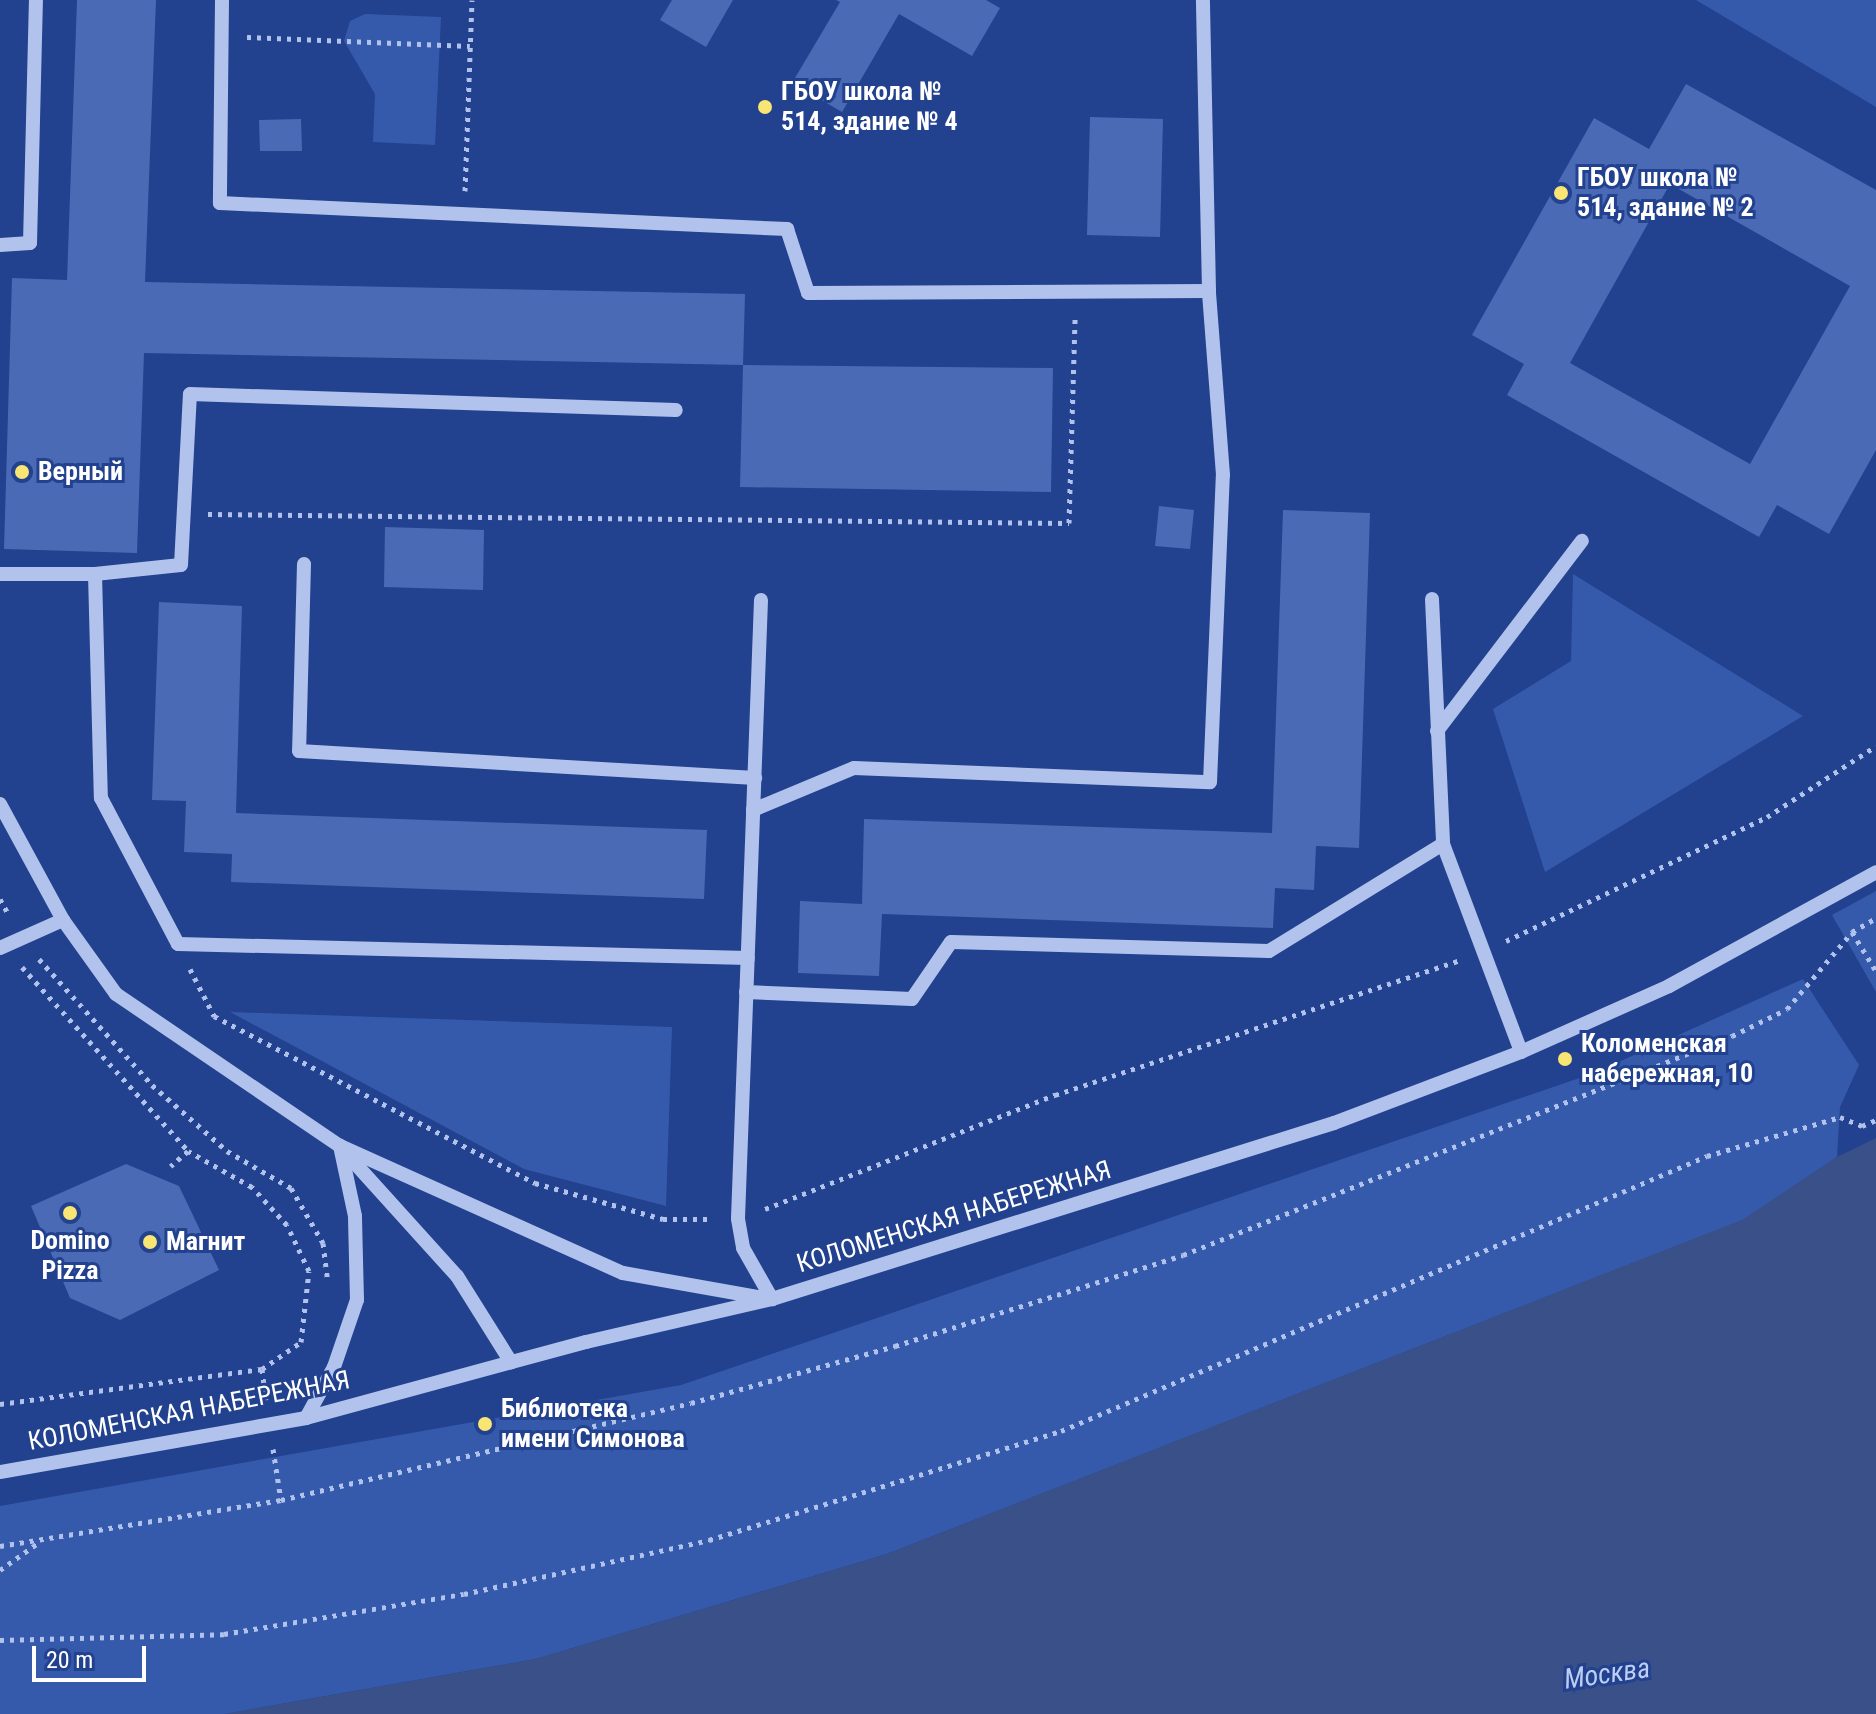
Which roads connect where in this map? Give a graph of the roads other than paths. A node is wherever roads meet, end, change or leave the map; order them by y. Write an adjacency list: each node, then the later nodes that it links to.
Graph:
1 (36, 0): 4 (street)
2 (222, 0): 5 (street)
3 (1203, 0): 5 (street)
4 (0, 245)
5 (1209, 291): 16 (street)
6 (676, 410): 10 (street)
7 (1582, 541): 13 (street)
8 (304, 564): 14 (street)
9 (0, 574): 10 (street)
10 (95, 574): 21 (street)
11 (1432, 599): 13 (street)
12 (761, 600): 14 (street)
13 (1437, 731): 17 (street)
14 (755, 778): 16 (street)
15 (0, 804): 19 (street)
16 (753, 810): 21 (street)
17 (1443, 844): 22 (street); 23 (street)
18 (1876, 872): 23 (street, КОЛОМЕНСКАЯ НАБЕРЕЖНАЯ)
19 (63, 920): 20 (street); 24 (street)
20 (10, 943)
21 (748, 958): 22 (street)
22 (746, 992): 25 (street)
23 (1521, 1052): 25 (street, КОЛОМЕНСКАЯ НАБЕРЕЖНАЯ)
24 (340, 1146): 25 (street); 26 (street); 27 (street)
25 (772, 1299): 26 (street, КОЛОМЕНСКАЯ НАБЕРЕЖНАЯ)
26 (511, 1362): 27 (street, КОЛОМЕНСКАЯ НАБЕРЕЖНАЯ)
27 (306, 1418): 28 (street, КОЛОМЕНСКАЯ НАБЕРЕЖНАЯ)
28 (0, 1472)

